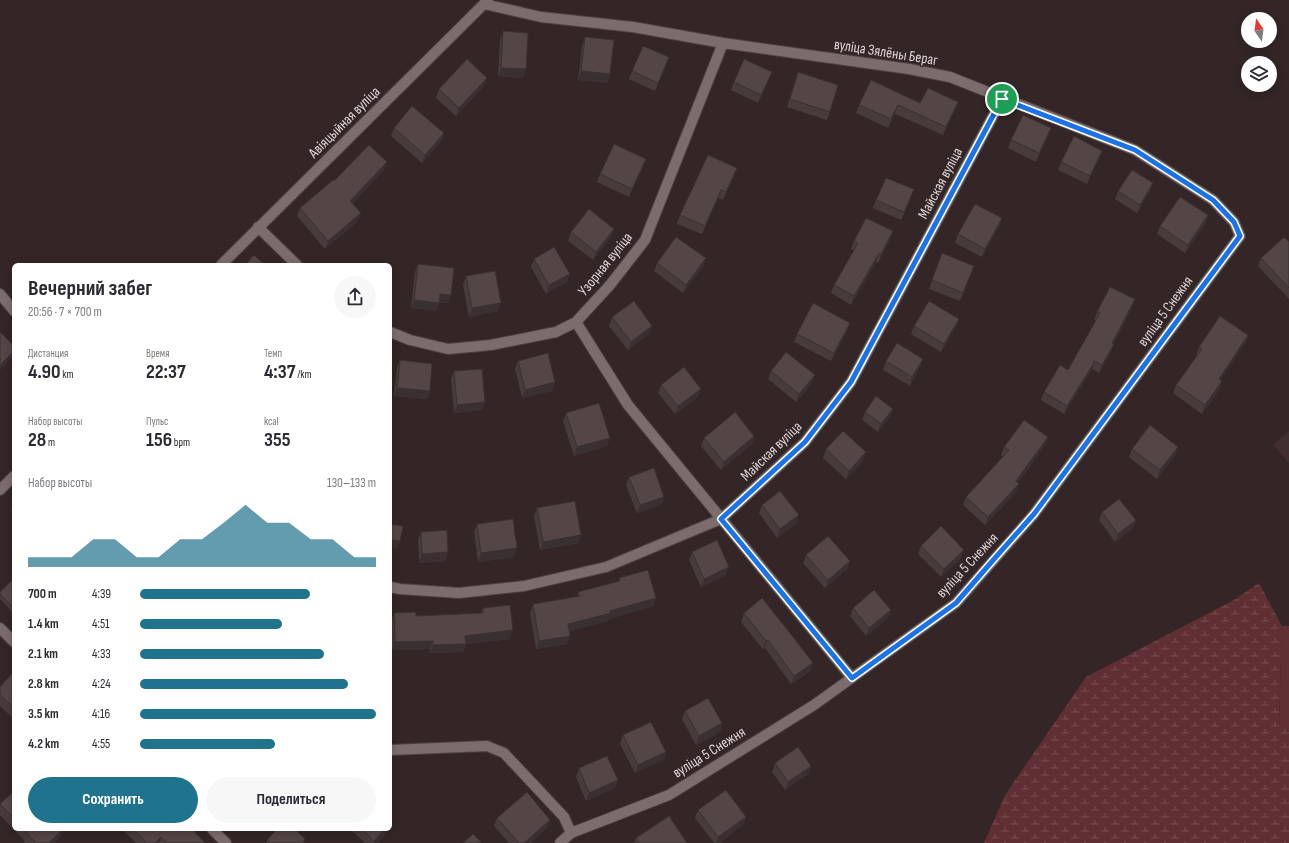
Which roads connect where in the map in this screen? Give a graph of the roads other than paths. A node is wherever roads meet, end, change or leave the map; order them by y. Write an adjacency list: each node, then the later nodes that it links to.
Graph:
1 (486, 2): 2 (street, вуліца Зялёны Бераг); 4 (street, Авіяцыйная вуліца)
2 (723, 43): 3 (street, вуліца Зялёны Бераг); 10 (street, Узорная вуліца)
3 (1002, 99): 5 (street, вуліца Зялёны Бераг); 14 (street, Майская вуліца)
4 (258, 227): 6 (street, Авіяцыйная вуліца); 7 (street)
5 (1240, 236): 18 (street, вуліца 5 Снежня)
6 (223, 263)
7 (295, 263)
8 (0, 294): 9 (street)
9 (12, 309)
10 (576, 322): 11 (street, Узорная вуліца); 14 (street)
11 (392, 333)
12 (12, 478): 13 (street)
13 (0, 490)
14 (721, 519): 15 (street, Майская вуліца); 18 (street)
15 (392, 587)
16 (0, 628): 17 (street)
17 (12, 640)
18 (852, 678): 21 (street, вуліца 5 Снежня)
19 (392, 750): 21 (street)
20 (214, 831): 22 (street)
21 (571, 833): 23 (street, вуліца 5 Снежня)
22 (226, 843)
23 (560, 843)

